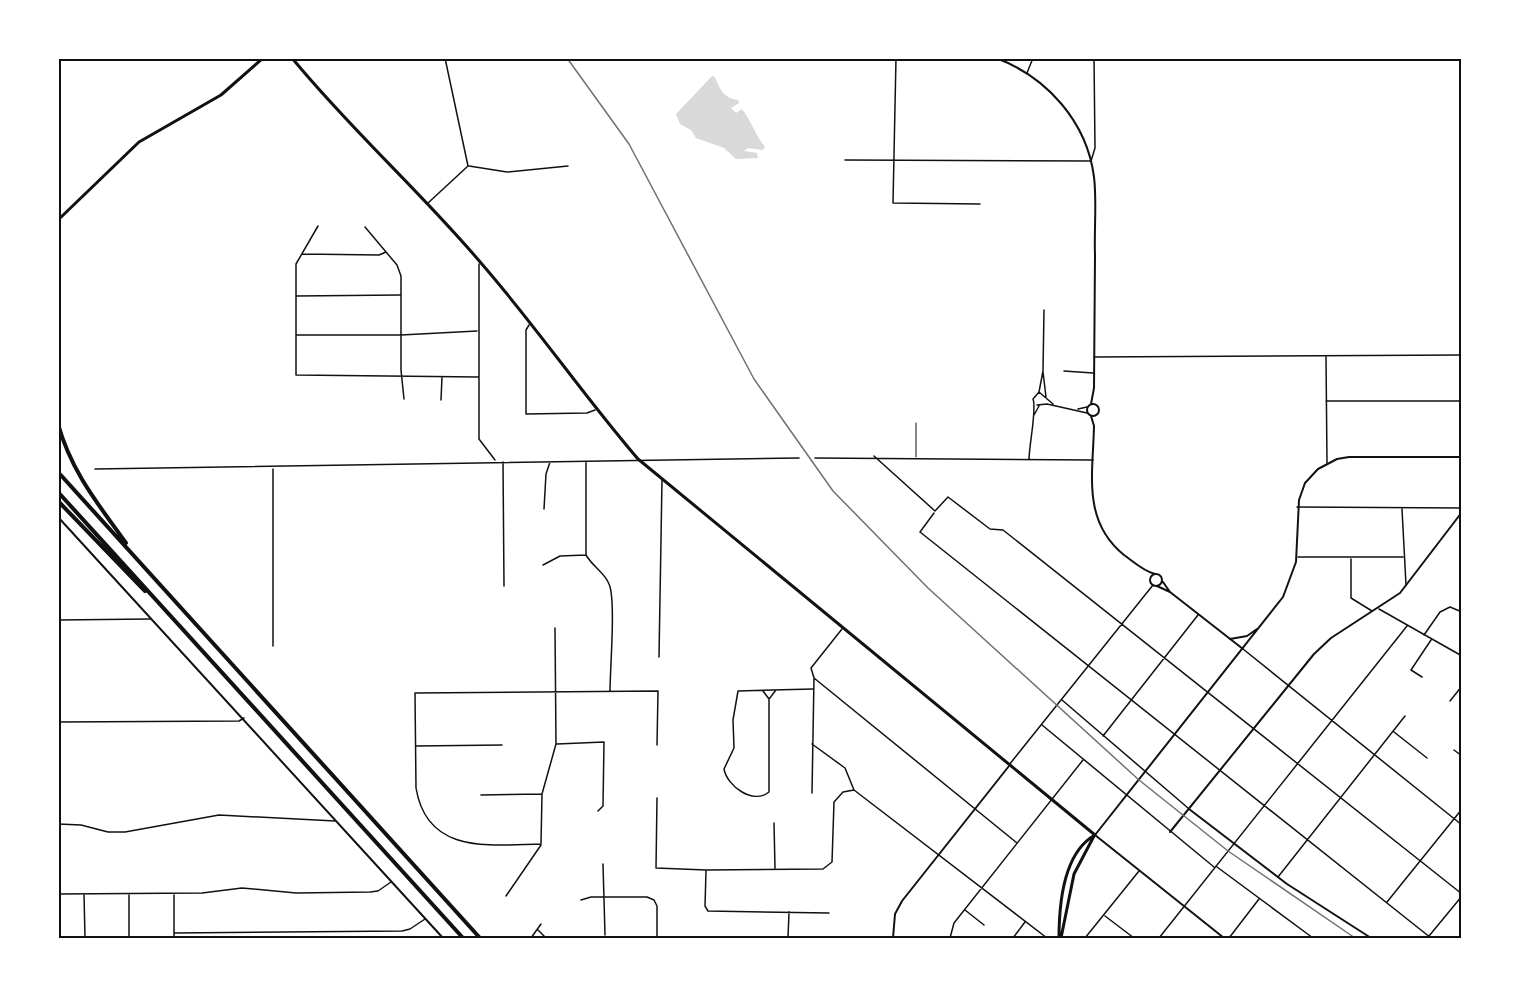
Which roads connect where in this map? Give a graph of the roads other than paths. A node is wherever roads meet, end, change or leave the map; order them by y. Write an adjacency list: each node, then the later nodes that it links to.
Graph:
1 (263, 58): 16 (main road)
2 (292, 58): 14 (main road)
3 (445, 58): 12 (street)
4 (896, 58): 10 (street)
5 (996, 58): 8 (street)
6 (1034, 58): 8 (street)
7 (1094, 58): 11 (street)
8 (1027, 73): 11 (street)
9 (845, 160): 10 (street)
10 (894, 160): 11 (street); 15 (street)
11 (1091, 160): 31 (street)
12 (468, 166): 13 (street); 14 (street)
13 (568, 166)
14 (427, 203): 21 (main road)
15 (980, 204)
16 (58, 220)
17 (318, 226): 20 (street)
18 (365, 227): 19 (street)
19 (387, 252): 20 (street); 22 (street)
20 (300, 253): 23 (street)
21 (481, 262): 25 (main road); 26 (street)
22 (400, 295): 23 (street); 28 (street)
23 (296, 296): 27 (street)
24 (1044, 310): 32 (street)
25 (531, 322): 49 (main road); 49 (street)
26 (478, 331): 28 (street); 37 (street)
27 (296, 335): 28 (street); 35 (street)
28 (400, 335): 35 (street)
29 (1326, 356): 30 (street); 31 (street); 42 (street)
30 (1461, 356)
31 (1094, 357): 34 (street)
32 (1042, 371): 38 (street); 39 (street)
33 (1064, 371): 34 (street)
34 (1094, 373): 47 (street)
35 (402, 374): 36 (street); 40 (street)
36 (442, 376): 37 (street); 41 (street)
37 (478, 377): 64 (street)
38 (1039, 392): 39 (street); 45 (street)
39 (1046, 397): 44 (street); 46 (street)
40 (404, 399)
41 (441, 400)
42 (1326, 401): 43 (street); 68 (street)
43 (1461, 401)
44 (1044, 404): 46 (street); 48 (street)
45 (1036, 405): 48 (street); 52 (street)
46 (1053, 405): 50 (street)
47 (1091, 405): 50 (street); 51 (street); 53 (street)
48 (1040, 406): 52 (street)
49 (596, 410): 61 (main road)
50 (1077, 410): 51 (street)
51 (1087, 413): 53 (street)
52 (1034, 416): 62 (street)
53 (1093, 416): 63 (street)
54 (916, 423): 57 (lane)
55 (58, 424): 85 (highway)
56 (874, 456): 57 (street); 60 (street); 79 (street)
57 (916, 457): 62 (street)
58 (1461, 457): 68 (street)
59 (799, 458): 61 (street)
60 (815, 458)
61 (638, 459): 66 (street); 72 (main road)
62 (1029, 460): 63 (street)
63 (1094, 460): 87 (street)
64 (495, 461): 67 (street); 69 (street)
65 (550, 461): 66 (street); 67 (street); 77 (street)
66 (586, 461): 81 (street)
67 (503, 462): 92 (street)
68 (1327, 463): 75 (street)
69 (273, 468): 70 (street); 111 (street)
70 (95, 469)
71 (58, 472): 85 (highway)
72 (662, 480): 106 (main road); 114 (street)
73 (58, 492): 96 (highway)
74 (58, 501): 96 (highway)
75 (1297, 507): 76 (street); 82 (street)
76 (1402, 508): 78 (street); 83 (street)
77 (544, 509)
78 (1461, 510): 94 (street)
79 (935, 511): 103 (street); 116 (street)
80 (58, 517): 101 (street)
81 (586, 555): 86 (street); 125 (street)
82 (1297, 557): 84 (street); 107 (street)
83 (1403, 557): 84 (street); 94 (street)
84 (1351, 558): 98 (street)
85 (136, 559): 219 (highway)
86 (543, 565)
87 (1142, 569): 88 (street); 90 (street)
88 (1155, 574): 89 (street); 90 (street)
89 (1162, 580): 93 (street); 95 (street)
90 (1150, 581): 91 (street)
91 (1152, 585): 93 (street); 103 (street)
92 (504, 586)
93 (1157, 586): 95 (street)
94 (1406, 586): 97 (street)
95 (1170, 591): 100 (street)
96 (153, 596): 218 (highway)
97 (1378, 609): 98 (street); 104 (street)
98 (1373, 612): 119 (street)
99 (1461, 612): 108 (street)
100 (1198, 614): 109 (street); 115 (street)
101 (150, 619): 102 (street); 132 (street)
102 (58, 620)
103 (1122, 624): 115 (street); 116 (street)
104 (1407, 626): 108 (street); 133 (street)
105 (555, 628): 124 (street)
106 (843, 628): 118 (street); 151 (main road)
107 (1260, 628): 109 (street); 112 (street)
108 (1424, 636): 110 (street)
109 (1230, 639): 112 (street)
110 (1432, 640): 113 (street); 117 (street)
111 (273, 646)
112 (1243, 650): 119 (street); 126 (street)
113 (1461, 656)
114 (659, 657)
115 (1165, 658): 126 (street); 129 (street)
116 (1087, 666): 128 (street); 129 (street)
117 (1422, 677)
118 (814, 678): 121 (street); 163 (street)
119 (1289, 685): 133 (street); 136 (street)
120 (1461, 686): 130 (street)
121 (813, 689): 123 (street); 141 (street)
122 (762, 690): 123 (street); 127 (street); 127 (street)
123 (776, 690): 127 (street)
124 (555, 692): 125 (street); 140 (street); 144 (street)
125 (610, 692): 143 (street)
126 (1209, 693): 136 (street); 138 (street)
127 (769, 699)
128 (1061, 699): 135 (street); 139 (street)
129 (1131, 701): 138 (street); 139 (street)
130 (1450, 701)
131 (1405, 716): 137 (street)
132 (244, 718): 134 (street); 168 (street)
133 (1333, 720): 146 (street); 150 (street)
134 (58, 722)
135 (1042, 724): 149 (street); 151 (street)
136 (1254, 728): 150 (street); 152 (street)
137 (1393, 731): 146 (street); 148 (street)
138 (1174, 735): 152 (street); 153 (street)
139 (1103, 737): 153 (street)
140 (556, 744): 156 (street); 166 (street)
141 (812, 744): 154 (street); 155 (street)
142 (502, 745): 144 (street)
143 (657, 745)
144 (415, 746): 176 (street)
145 (1454, 750): 147 (street)
146 (1376, 755): 160 (street); 167 (street)
147 (1461, 756)
148 (1427, 758)
149 (1083, 760): 158 (street); 161 (street)
150 (1297, 763): 160 (street); 162 (street)
151 (1009, 766): 161 (main road); 163 (street)
152 (1219, 771): 162 (street); 164 (street)
153 (1145, 773): 158 (street); 164 (street)
154 (854, 790): 178 (street); 182 (street)
155 (812, 793)
156 (542, 794): 157 (street); 176 (street)
157 (481, 795)
158 (1126, 796): 172 (street); 173 (street)
159 (657, 798): 183 (street)
160 (1341, 798): 174 (street); 179 (street)
161 (1051, 800): 173 (main road); 175 (street)
162 (1263, 807): 174 (street); 177 (street)
163 (974, 809): 175 (street); 178 (street)
164 (1189, 809): 172 (street); 177 (street)
165 (1461, 809): 167 (street)
166 (598, 811)
167 (1454, 819): 171 (street); 179 (street)
168 (336, 821): 170 (street); 186 (street)
169 (774, 823): 182 (street)
170 (58, 824)
171 (1461, 825)
172 (1170, 832): 181 (street)
173 (1095, 835): 184 (street); 228 (main road)
174 (1307, 841): 185 (street); 197 (street)
175 (1017, 843): 187 (street)
176 (541, 844): 193 (street)
177 (1233, 845): 181 (street); 185 (street)
178 (939, 853): 187 (street); 224 (street)
179 (1420, 861): 192 (street); 197 (street)
180 (603, 864): 194 (street)
181 (1216, 867): 195 (street); 198 (street)
182 (775, 869): 183 (street)
183 (706, 870): 199 (street)
184 (1140, 870): 198 (street); 204 (street)
185 (1278, 877): 236 (street)
186 (392, 881): 191 (street); 205 (street)
187 (983, 886): 200 (street); 206 (street)
188 (58, 894): 189 (street)
189 (84, 894): 190 (street); 214 (street)
190 (129, 894): 191 (street); 215 (street)
191 (174, 894): 210 (street)
192 (1461, 895): 213 (street)
193 (506, 896)
194 (603, 897): 196 (street); 212 (street); 222 (street)
195 (1260, 899): 211 (street); 233 (street)
196 (581, 900)
197 (1386, 903): 213 (street)
198 (1184, 906): 231 (street); 232 (street)
199 (705, 909): 201 (street); 202 (street)
200 (964, 909): 208 (street); 225 (street)
201 (702, 912)
202 (789, 912): 203 (street); 223 (street)
203 (829, 913)
204 (1104, 915): 229 (street); 230 (street)
205 (426, 918): 210 (street); 217 (street)
206 (1026, 921): 226 (street); 227 (street)
207 (541, 924): 209 (street)
208 (984, 924)
209 (537, 930): 220 (street); 221 (street)
210 (174, 933): 216 (street)
211 (1307, 934): 234 (street); 235 (street)
212 (605, 935)
213 (1430, 938)
214 (85, 939)
215 (129, 939)
216 (174, 939)
217 (443, 939)
218 (463, 939)
219 (480, 939)
220 (531, 939)
221 (546, 939)
222 (657, 939)
223 (788, 939)
224 (893, 939)
225 (950, 939)
226 (1012, 939)
227 (1047, 939)
228 (1060, 939)
229 (1085, 939)
230 (1134, 939)
231 (1159, 939)
232 (1224, 939)
233 (1228, 939)
234 (1304, 939)
235 (1313, 939)
236 (1371, 939)

